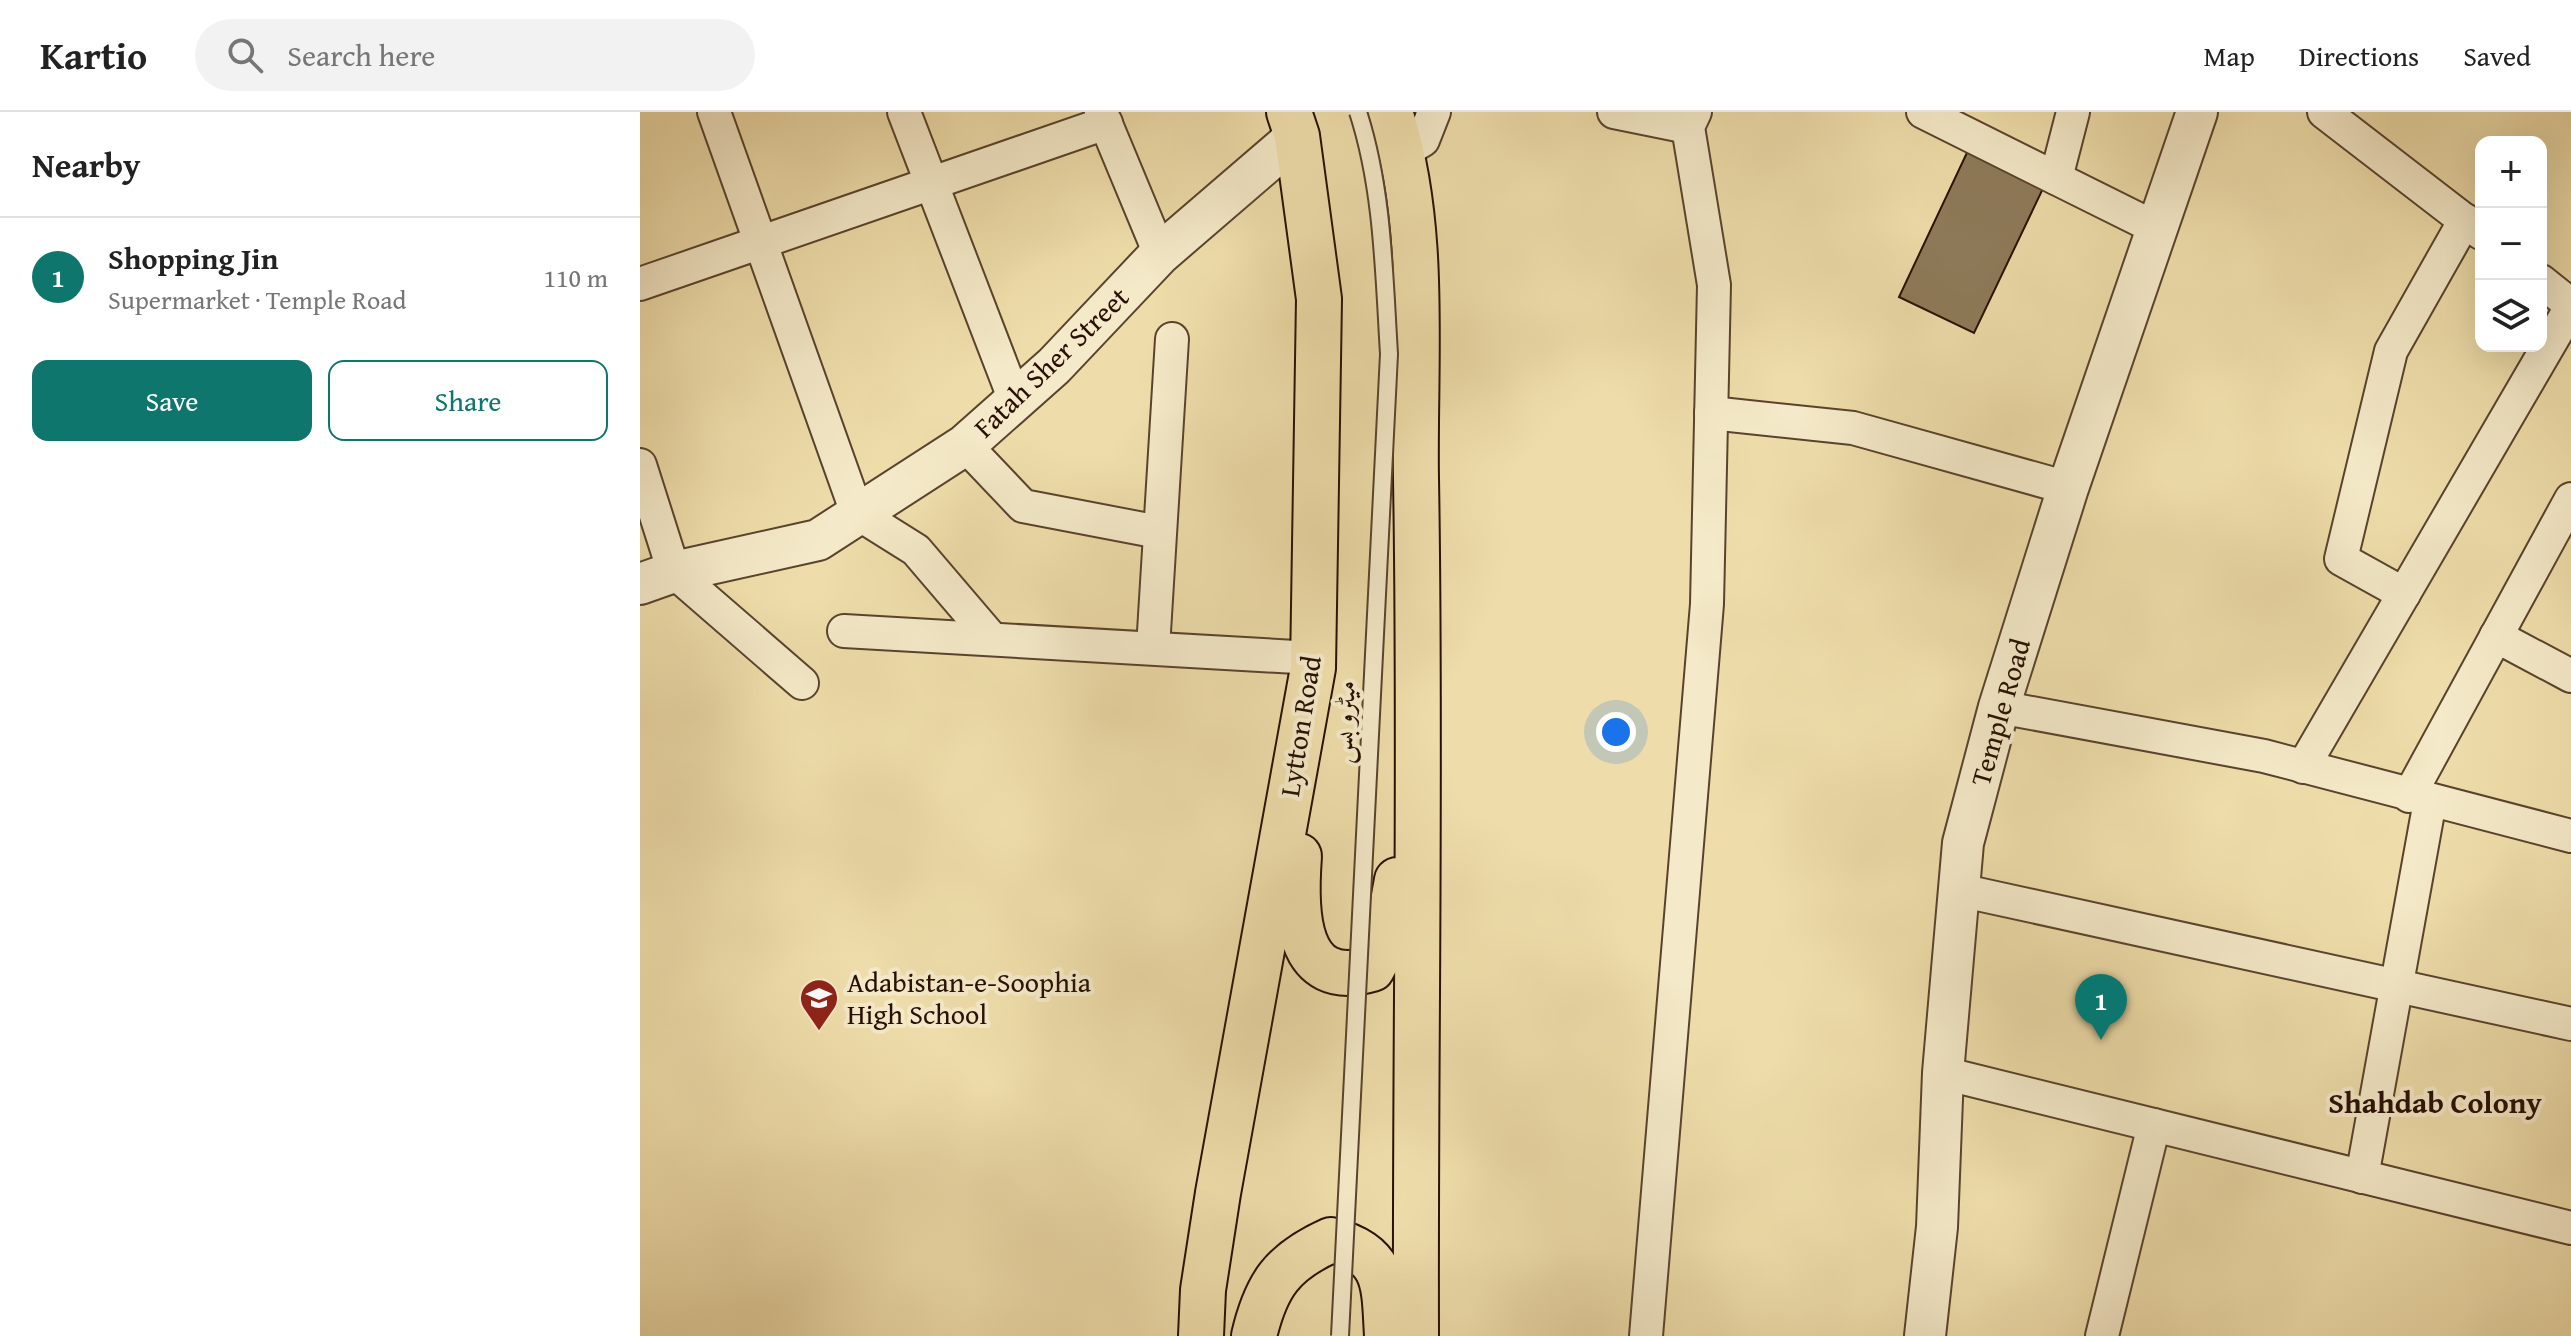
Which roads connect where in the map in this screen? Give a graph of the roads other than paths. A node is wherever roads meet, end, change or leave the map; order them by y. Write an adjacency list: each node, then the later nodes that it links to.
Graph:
1 (714, 112): 18 (street)
2 (904, 112): 15 (street)
3 (1358, 112): 55 (lane, میٹرو بس, bridge)
4 (1434, 112): 13 (street)
5 (1614, 112): 11 (street)
6 (1923, 112): 14 (street)
7 (2073, 112): 14 (street)
8 (2197, 112): 17 (street, Temple Road)
9 (2338, 116): 16 (street)
10 (1103, 118): 15 (street); 19 (street)
11 (1692, 119): 25 (street)
12 (1293, 124): 19 (street, Fatah Sher Street); 38 (main road, Lytton Road)
13 (1397, 132): 39 (main road)
14 (2056, 178): 17 (street)
15 (930, 184): 18 (street); 24 (street)
16 (2473, 227): 33 (street)
17 (2156, 228): 28 (street, Temple Road)
18 (762, 242): 20 (street); 30 (street)
19 (1160, 254): 24 (street, Fatah Sher Street)
20 (640, 284)
21 (2547, 286): 22 (street)
22 (2571, 306): 33 (street)
23 (1172, 339): 31 (street)
24 (1016, 403): 26 (street, Fatah Sher Street)
25 (1711, 413): 28 (street); 58 (street)
26 (965, 445): 30 (street, Fatah Sher Street); 31 (street)
27 (640, 465): 32 (street)
28 (2068, 488): 42 (street, Temple Road)
29 (2571, 499): 35 (street)
30 (857, 513): 32 (street, Fatah Sher Street); 36 (street)
31 (1159, 532): 37 (street)
32 (657, 578): 41 (street)
33 (2404, 594): 43 (street)
34 (844, 631): 36 (street)
35 (2496, 636): 40 (street); 44 (street)
36 (992, 639): 37 (street)
37 (1153, 648): 38 (street)
38 (1313, 663): 39 (main road); 53 (main road, Lytton Road)
39 (1419, 667): 57 (main road)
40 (2571, 676)
41 (802, 683)
42 (1999, 707): 43 (street); 46 (street, Temple Road)
43 (2303, 767): 44 (street)
44 (2420, 798): 45 (street); 47 (street)
45 (2571, 836)
46 (1959, 890): 47 (street); 49 (street, Temple Road)
47 (2396, 987): 48 (street); 51 (street)
48 (2571, 1024)
49 (1943, 1073): 50 (street); 59 (street, Temple Road)
50 (2154, 1125): 51 (street); 60 (street)
51 (2362, 1177): 52 (street)
52 (2571, 1228)
53 (1201, 1336)
54 (1254, 1336): 56 (main road)
55 (1340, 1336)
56 (1387, 1336)
57 (1416, 1336)
58 (1646, 1336)
59 (1925, 1336)
60 (2102, 1336)

